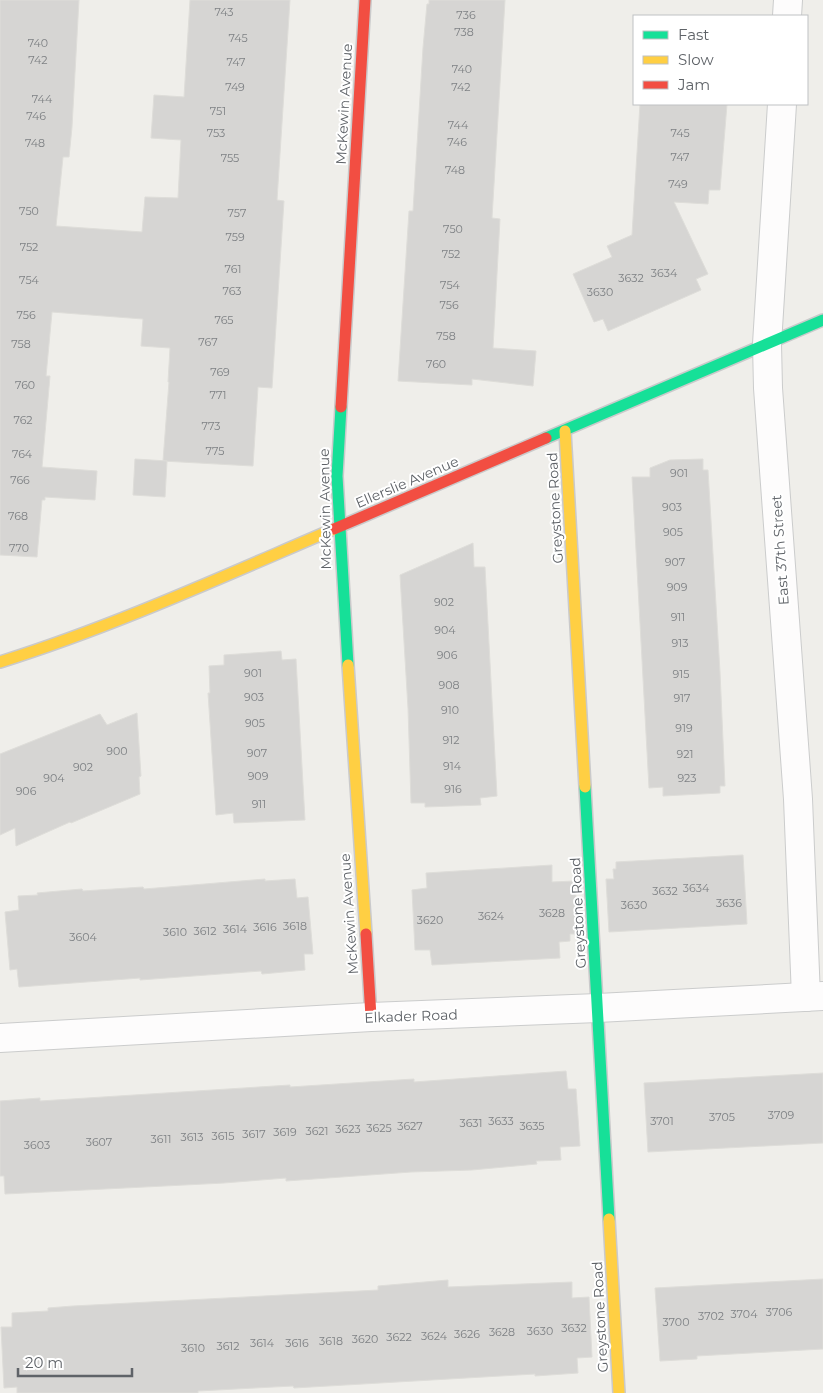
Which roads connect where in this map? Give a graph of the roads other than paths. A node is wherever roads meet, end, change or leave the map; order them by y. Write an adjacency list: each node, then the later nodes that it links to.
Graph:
1 (365, 0): 8 (street, McKewin Avenue)
2 (788, 0): 3 (street)
3 (787, 15)
4 (782, 105): 6 (street, East 37th Street)
5 (823, 320): 6 (street, Ellerslie Avenue)
6 (767, 344): 7 (street, Ellerslie Avenue); 10 (street, East 37th Street)
7 (565, 430): 8 (street, Ellerslie Avenue); 11 (street, Greystone Road)
8 (339, 527): 9 (street, Ellerslie Avenue); 12 (street, McKewin Avenue)
9 (0, 662)
10 (814, 997): 11 (street, Elkader Road)
11 (598, 1008): 12 (street, Elkader Road); 14 (street, Greystone Road)
12 (371, 1017): 13 (street, Elkader Road)
13 (0, 1038)
14 (620, 1393)

